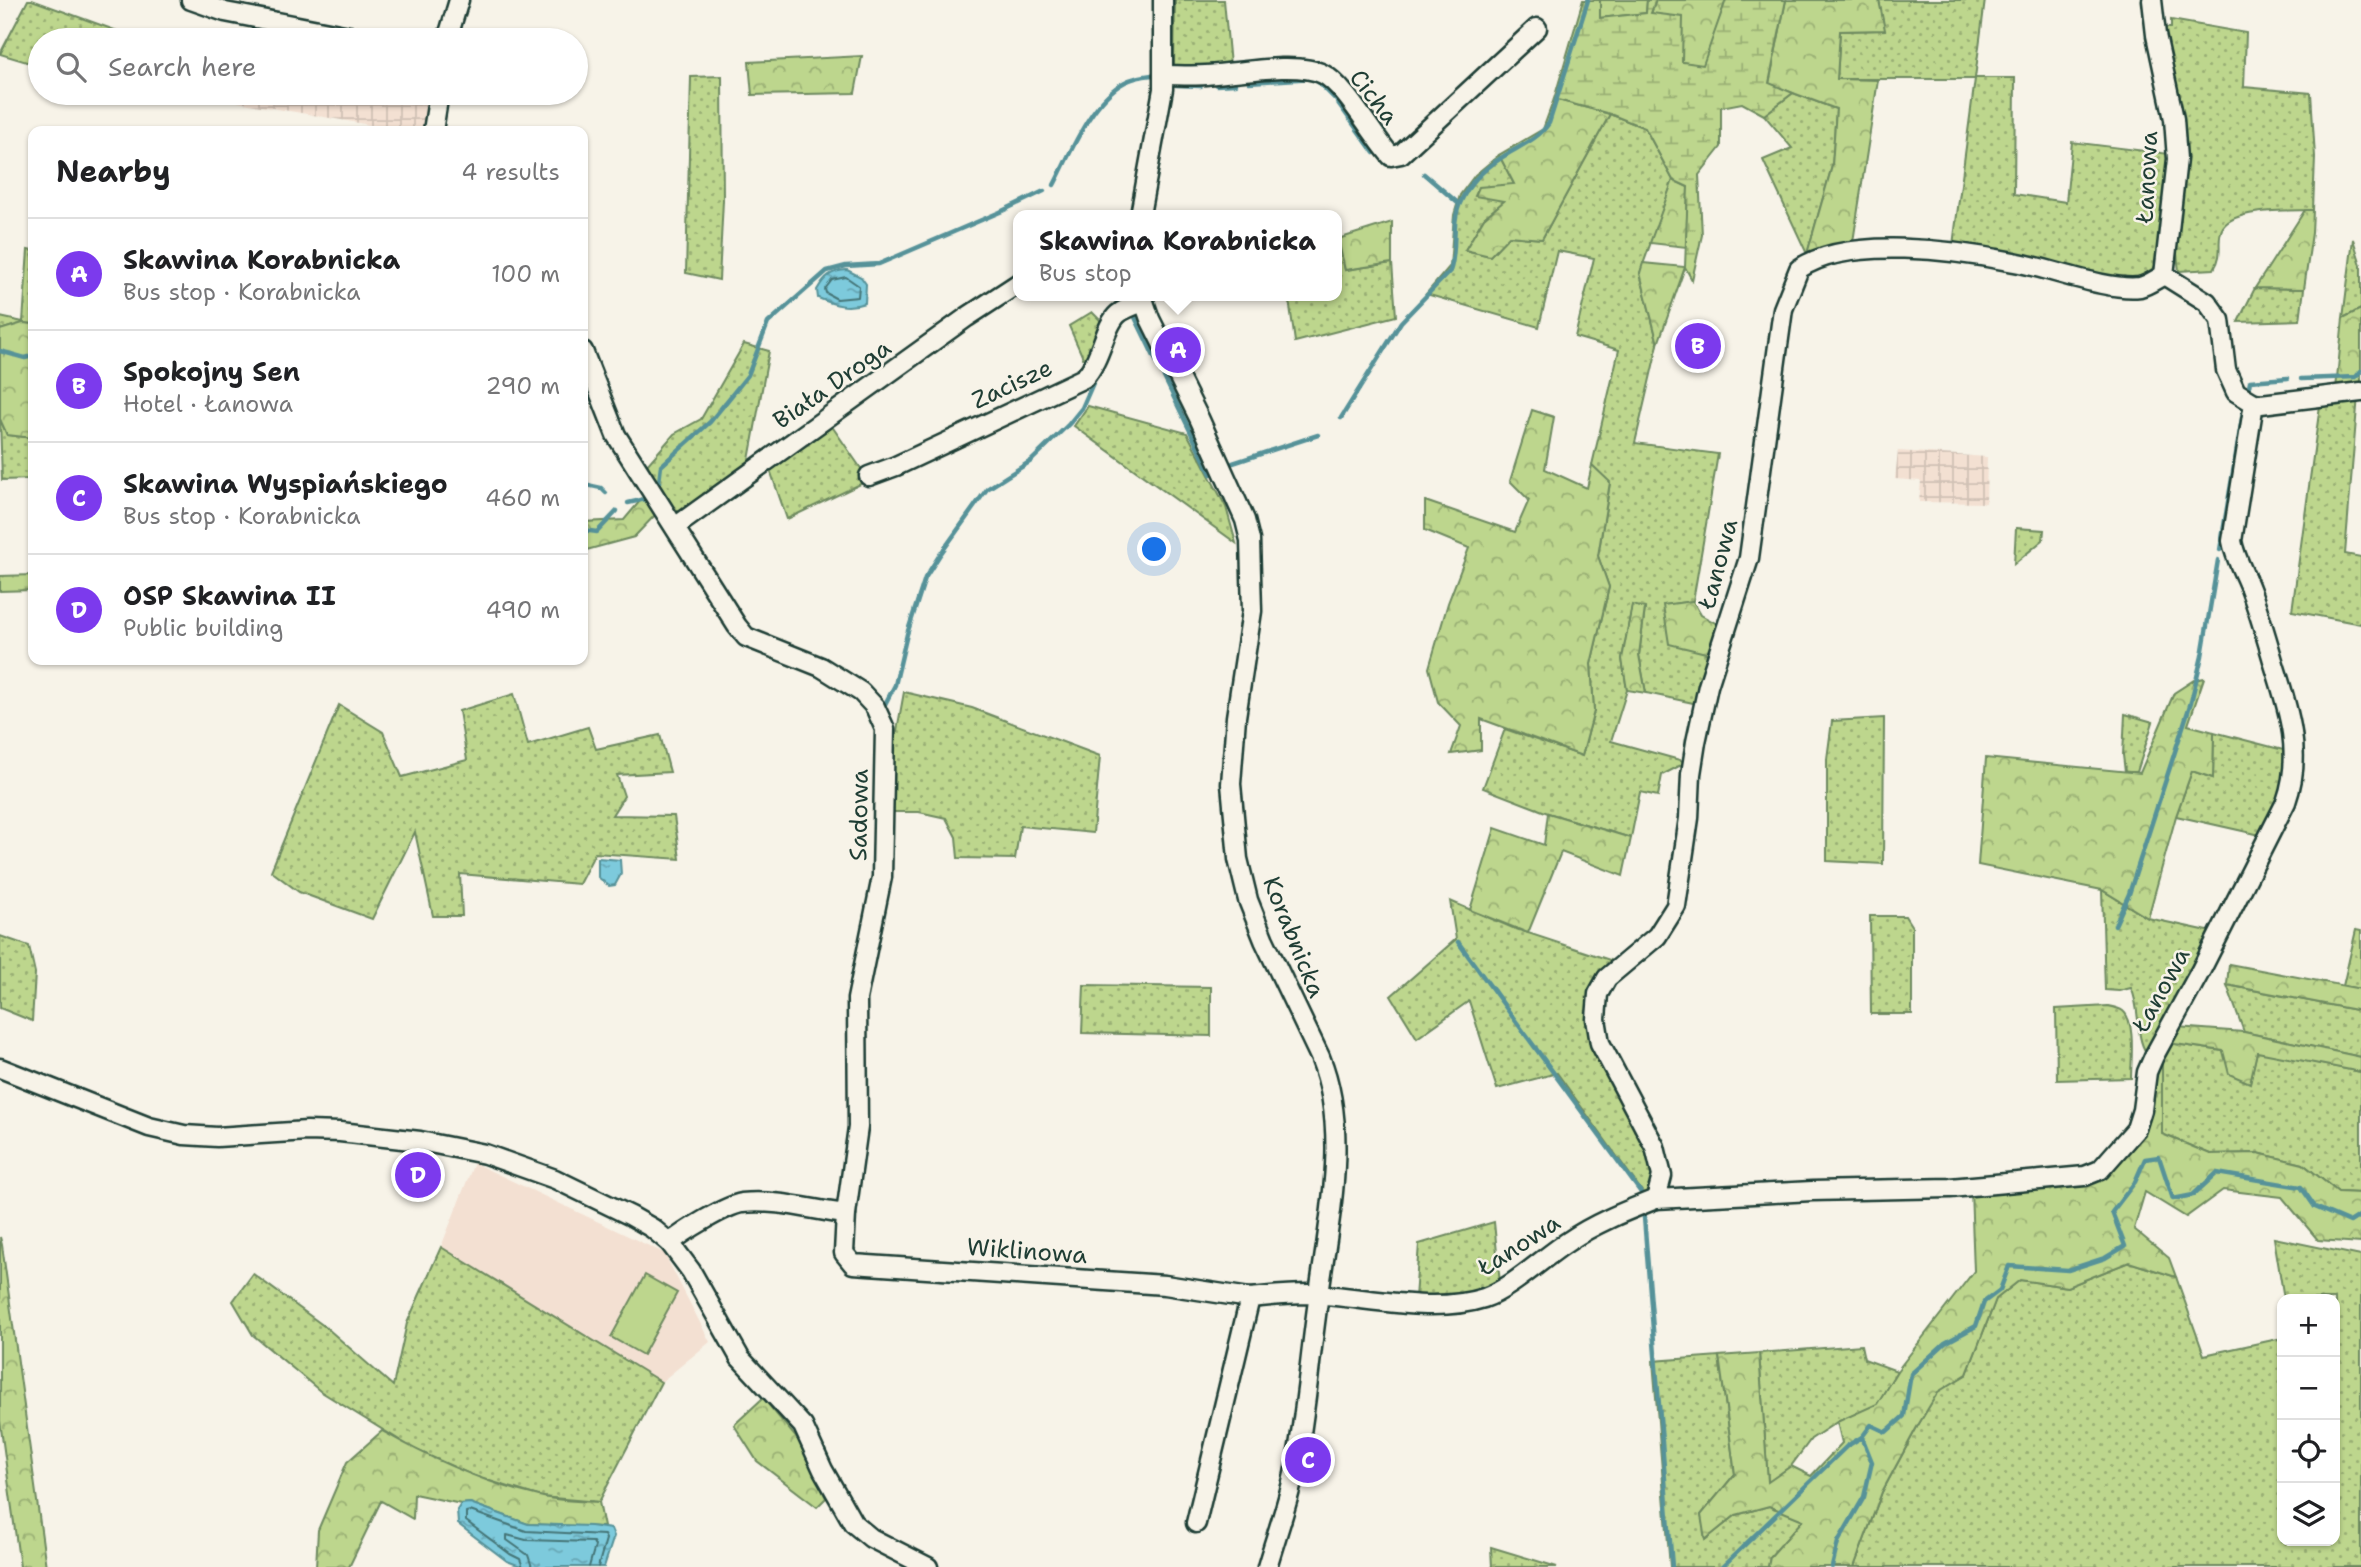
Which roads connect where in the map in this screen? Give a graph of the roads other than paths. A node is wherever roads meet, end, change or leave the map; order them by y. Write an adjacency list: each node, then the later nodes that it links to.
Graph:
1 (191, 0): 5 (street)
2 (458, 0): 6 (street)
3 (1163, 0): 8 (street)
4 (2152, 0): 12 (street, Łanowa)
5 (308, 28)
6 (450, 28)
7 (1536, 28): 8 (street, Cicha)
8 (1163, 75): 11 (street)
9 (437, 105): 10 (street)
10 (434, 126)
11 (1141, 210)
12 (2164, 275): 18 (street); 22 (street, Łanowa)
13 (1013, 288): 20 (street, Biała Droga)
14 (1140, 301): 19 (street, Zacisze)
15 (1144, 301): 25 (street, Korabnicka)
16 (588, 364): 20 (street, Sadowa)
17 (2361, 392): 18 (street)
18 (2254, 403): 22 (street, Łanowa)
19 (869, 476)
20 (675, 527): 23 (street, Sadowa)
21 (0, 1068): 24 (street)
22 (1656, 1199): 25 (street, Łanowa)
23 (846, 1214): 24 (street); 26 (street, Wiklinowa)
24 (670, 1243): 28 (street)
25 (1318, 1295): 26 (street, Wiklinowa); 29 (street, Korabnicka)
26 (1250, 1298): 27 (street)
27 (1196, 1523)
28 (929, 1567)
29 (1267, 1567)

